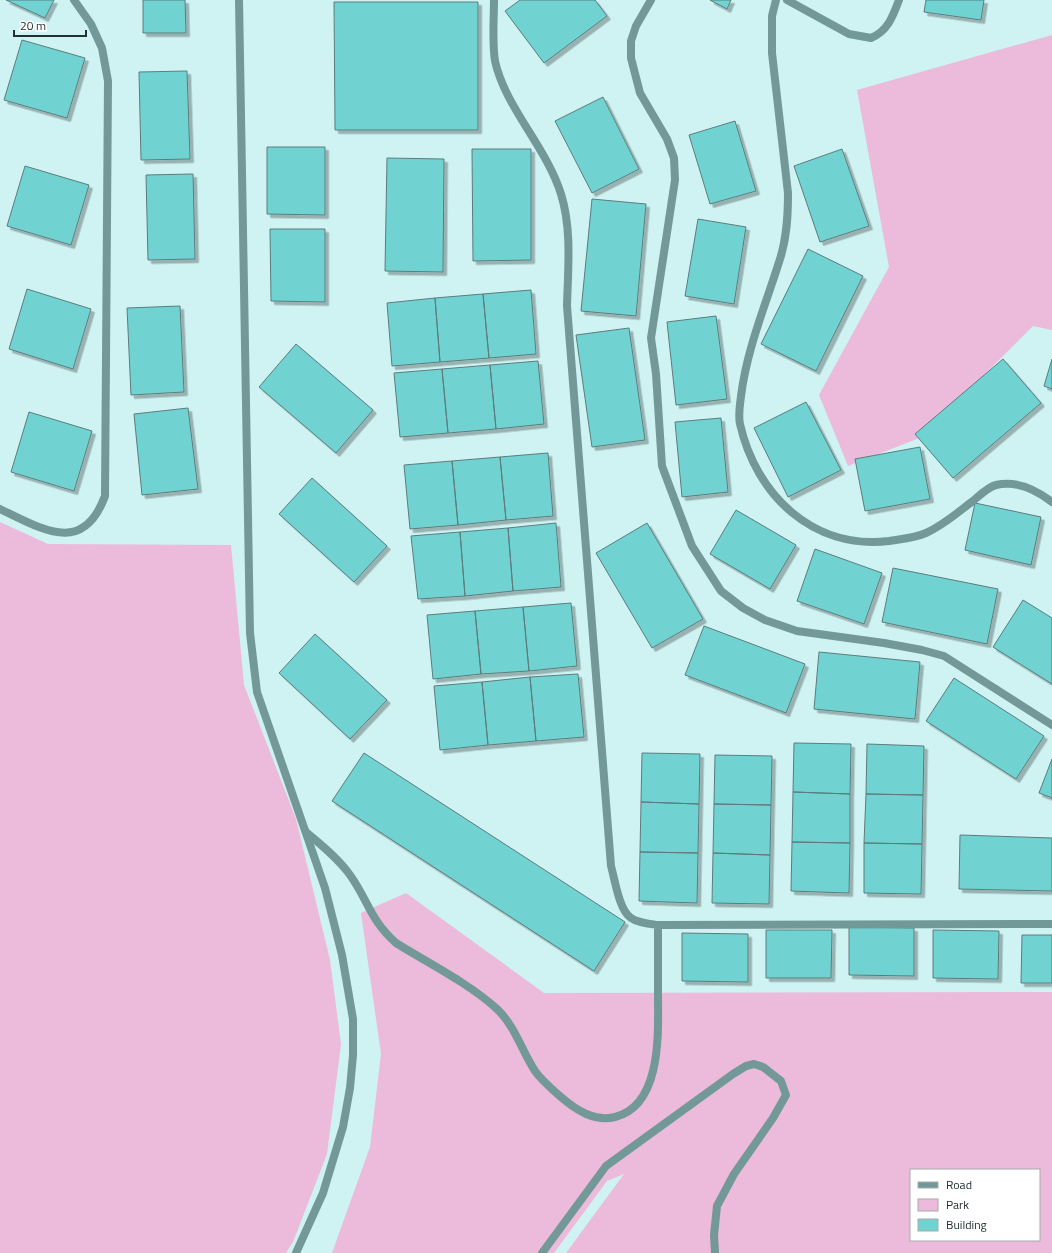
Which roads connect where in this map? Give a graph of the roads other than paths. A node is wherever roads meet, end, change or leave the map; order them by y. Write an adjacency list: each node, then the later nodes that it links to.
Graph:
1 (74, 0): 9 (street)
2 (239, 0): 11 (street)
3 (494, 0): 13 (street)
4 (651, 0): 10 (street)
5 (776, 0): 8 (street)
6 (787, 0): 7 (street)
7 (899, 0)
8 (1052, 502)
9 (0, 509)
10 (1052, 725)
11 (306, 832): 13 (street); 14 (street)
12 (1052, 924): 13 (street)
13 (658, 925)
14 (296, 1253)
15 (542, 1253): 16 (street)
16 (715, 1253)

